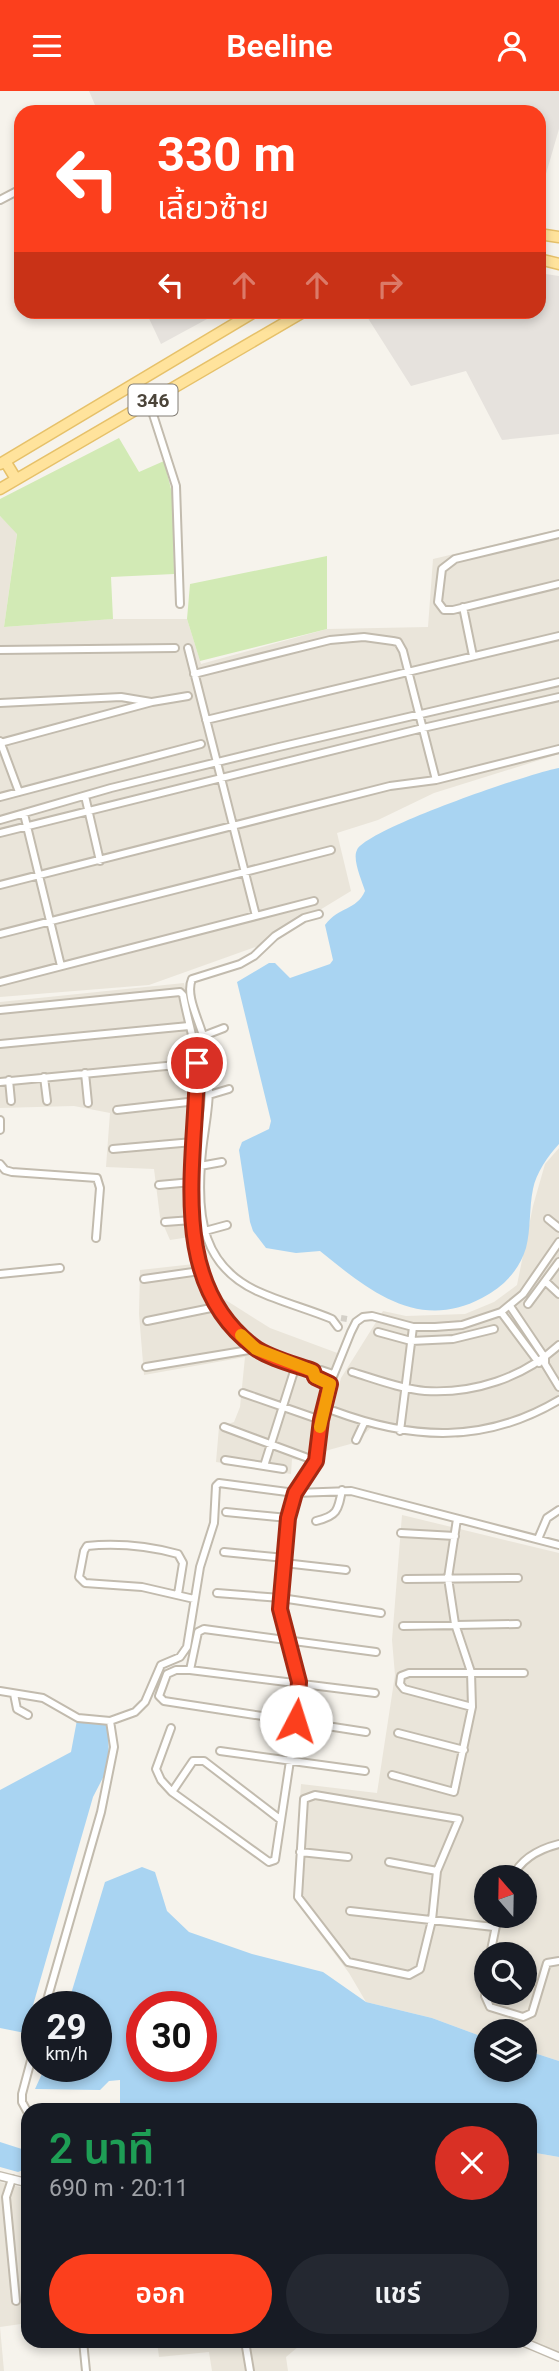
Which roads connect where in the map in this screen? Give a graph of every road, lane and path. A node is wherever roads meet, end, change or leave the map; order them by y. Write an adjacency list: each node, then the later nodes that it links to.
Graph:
1 (243, 319): 4 (main road, 346)
2 (291, 319): 3 (main road, 346)
3 (149, 403): 5 (main road, 346); 9 (street)
4 (3, 462): 5 (main road)
5 (16, 479): 6 (main road, 346)
6 (0, 489)
7 (559, 534): 10 (street)
8 (559, 584): 10 (street)
9 (180, 604)
10 (463, 607): 15 (street)
11 (559, 636): 15 (street)
12 (175, 648): 14 (street)
13 (188, 648): 17 (street)
14 (0, 650)
15 (473, 656): 16 (street)
16 (409, 672): 17 (street); 23 (street); 24 (street)
17 (194, 674): 24 (street)
18 (559, 682): 23 (street)
19 (188, 696): 21 (street)
20 (559, 697): 25 (street)
21 (152, 702): 22 (street); 26 (street)
22 (0, 703)
23 (419, 713): 25 (street); 28 (street)
24 (206, 720): 31 (street)
25 (423, 728): 30 (street); 34 (street)
26 (0, 743): 35 (street)
27 (201, 744): 35 (street)
28 (287, 745): 30 (street); 31 (street)
29 (559, 749): 34 (street)
30 (290, 761): 32 (street)
31 (216, 763): 32 (street); 33 (street)
32 (220, 778): 36 (street); 43 (street)
33 (150, 779): 36 (street); 37 (street)
34 (436, 780): 43 (street)
35 (19, 792): 38 (street)
36 (154, 795): 39 (street)
37 (85, 796): 39 (street); 40 (street)
38 (0, 797)
39 (90, 811): 42 (street); 46 (street)
40 (24, 814): 41 (street); 42 (street)
41 (0, 820)
42 (27, 826): 44 (street); 48 (street)
43 (234, 827): 46 (street); 47 (street)
44 (0, 833)
45 (331, 850): 47 (street)
46 (100, 861): 48 (street)
47 (246, 871): 52 (street); 53 (street)
48 (39, 877): 49 (street); 53 (street)
49 (0, 885)
50 (314, 901): 52 (street)
51 (319, 913): 60 (street)
52 (256, 916): 55 (street)
53 (50, 921): 54 (street); 55 (street)
54 (0, 934)
55 (61, 966): 56 (street)
56 (0, 982)
57 (0, 1010): 58 (street)
58 (189, 1026): 61 (street); 62 (street)
59 (224, 1028): 60 (street)
60 (203, 1036): 68 (street)
61 (0, 1044)
62 (197, 1063): 63 (street); 71 (street)
63 (85, 1073): 64 (street); 72 (street)
64 (44, 1077): 65 (street); 70 (street)
65 (9, 1080): 66 (street); 69 (street)
66 (0, 1082)
67 (229, 1089): 68 (street)
68 (209, 1095): 80 (street)
69 (11, 1101)
70 (47, 1101)
71 (197, 1101): 73 (street); 76 (street)
72 (88, 1103)
73 (117, 1110)
74 (0, 1120): 75 (street)
75 (0, 1130)
76 (192, 1142): 77 (street); 81 (street)
77 (113, 1149)
78 (222, 1162): 80 (street)
79 (0, 1164): 89 (street)
80 (200, 1166): 88 (street)
81 (192, 1182): 82 (street); 84 (street)
82 (159, 1185)
83 (548, 1219): 87 (street)
84 (192, 1220): 85 (street); 93 (street)
85 (165, 1222)
86 (227, 1225): 88 (street)
87 (559, 1228)
88 (205, 1231): 102 (street)
89 (96, 1238)
90 (559, 1242): 99 (street)
91 (559, 1262): 96 (street)
92 (60, 1268): 94 (street)
93 (200, 1271): 95 (street); 100 (street)
94 (0, 1274)
95 (144, 1279)
96 (545, 1281): 97 (street); 98 (street)
97 (559, 1294)
98 (528, 1304)
99 (510, 1306): 101 (street); 106 (street)
100 (216, 1307): 103 (street); 113 (street)
101 (501, 1312): 105 (street); 110 (street)
102 (332, 1319): 104 (street); 108 (street)
103 (147, 1321)
104 (356, 1322): 105 (street); 108 (street)
105 (413, 1327): 111 (street)
106 (526, 1328): 110 (street); 114 (street)
107 (494, 1329): 111 (street)
108 (351, 1332): 119 (street)
109 (378, 1332): 111 (street)
110 (518, 1335): 114 (street)
111 (411, 1341): 121 (street)
112 (559, 1345): 114 (street)
113 (256, 1349): 115 (street); 116 (street)
114 (542, 1361): 121 (street); 122 (street)
115 (296, 1365): 117 (street); 125 (street)
116 (146, 1367)
117 (313, 1371): 119 (street); 120 (street)
118 (352, 1372): 121 (street)
119 (333, 1374): 120 (street)
120 (330, 1384): 134 (street)
121 (405, 1387): 130 (street)
122 (559, 1387)
123 (243, 1393): 125 (street)
124 (559, 1400): 130 (street)
125 (282, 1406): 127 (street); 132 (street)
126 (334, 1411): 128 (street)
127 (312, 1417)
128 (364, 1423): 130 (street); 131 (street)
129 (224, 1427): 132 (street)
130 (401, 1431)
131 (356, 1440)
132 (270, 1444): 134 (street); 135 (street)
133 (225, 1460): 135 (street)
134 (316, 1461): 138 (street)
135 (264, 1467): 136 (street)
136 (283, 1469)
137 (342, 1490): 138 (street); 142 (street); 143 (street)
138 (295, 1493): 141 (street); 156 (street)
139 (559, 1510): 146 (street)
140 (226, 1512): 141 (street)
141 (288, 1518): 149 (street)
142 (457, 1519): 145 (street); 146 (street)
143 (316, 1521)
144 (401, 1532): 145 (street)
145 (455, 1536): 151 (street)
146 (538, 1539): 147 (street)
147 (559, 1545)
148 (224, 1552): 149 (street)
149 (284, 1561): 150 (street); 157 (street)
150 (346, 1570)
151 (448, 1578): 152 (street); 153 (street); 159 (street)
152 (518, 1578)
153 (406, 1580)
154 (217, 1593): 157 (street)
155 (178, 1594): 155 (street); 156 (street)
156 (194, 1598): 173 (street)
157 (281, 1598): 158 (street); 162 (street)
158 (381, 1613)
159 (456, 1624): 160 (street); 161 (street); 165 (street)
160 (517, 1624)
161 (403, 1626)
162 (289, 1642): 163 (street); 164 (street); 167 (street)
163 (376, 1652)
164 (190, 1670): 167 (street); 174 (street)
165 (471, 1672): 166 (street); 171 (street); 171 (street)
166 (524, 1673)
167 (299, 1682): 169 (street); 174 (street)
168 (0, 1691): 170 (street)
169 (375, 1693)
170 (14, 1694): 172 (street); 173 (street)
171 (472, 1707): 178 (street)
172 (28, 1715)
173 (110, 1721): 195 (street)
174 (296, 1721): 176 (street); 180 (street)
175 (171, 1727): 183 (street)
176 (366, 1732)
177 (398, 1733): 178 (street)
178 (464, 1750): 182 (street)
179 (220, 1751): 180 (street)
180 (290, 1761): 181 (street); 184 (street)
181 (365, 1771)
182 (392, 1775)
183 (172, 1791): 184 (street); 184 (street)
184 (281, 1820)
185 (559, 1844): 189 (street)
186 (300, 1852): 187 (street); 190 (street); 192 (street)
187 (348, 1857)
188 (389, 1862): 190 (street)
189 (520, 1865)
190 (437, 1871): 192 (street)
191 (350, 1911): 192 (street)
192 (432, 1920): 193 (street)
193 (474, 1925)
194 (559, 1961): 196 (street)
195 (50, 1991)
196 (537, 1994)
197 (489, 2005): 198 (street)
198 (534, 2005)
199 (25, 2082): 200 (street)
200 (23, 2103)
201 (0, 2176): 202 (street)
202 (12, 2179): 203 (street); 204 (street)
203 (21, 2181)
204 (16, 2301)
205 (84, 2348): 209 (street)
206 (246, 2348): 210 (street)
207 (537, 2348): 208 (street)
208 (559, 2357)
209 (86, 2371)
210 (250, 2371)

